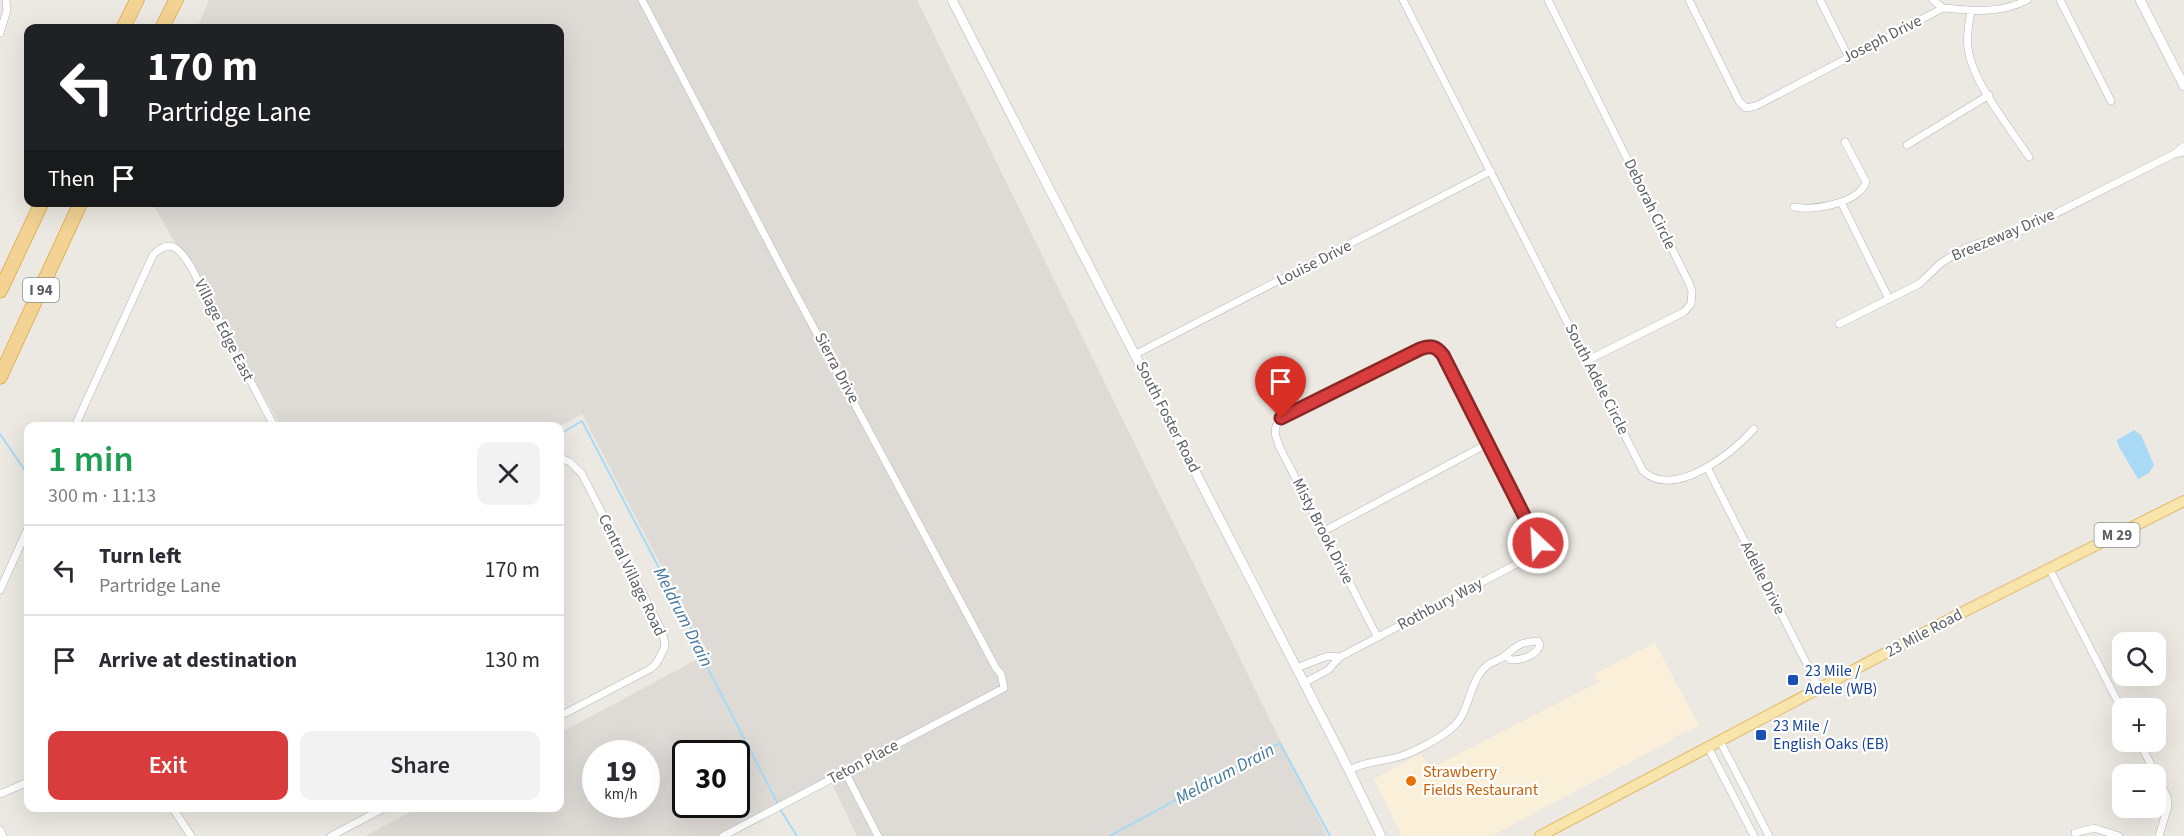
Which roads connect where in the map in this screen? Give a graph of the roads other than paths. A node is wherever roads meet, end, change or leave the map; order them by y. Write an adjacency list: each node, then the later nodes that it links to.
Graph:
1 (6, 0): 18 (street)
2 (137, 0): 16 (highway)
3 (176, 0): 17 (highway)
4 (642, 0): 56 (street, Sierra Drive)
5 (952, 0): 37 (street, South Foster Road)
6 (1403, 0): 29 (street, South Adele Circle)
7 (1548, 0): 38 (street, Deborah Circle)
8 (1689, 0): 19 (street, Joseph Drive)
9 (1820, 0): 19 (street)
10 (1933, 0): 14 (street)
11 (2026, 0): 15 (street)
12 (2060, 0): 22 (street)
13 (2140, 0): 20 (street)
14 (1943, 9): 15 (street); 19 (street, Joseph Drive)
15 (1971, 11): 21 (street)
16 (125, 24)
17 (164, 24)
18 (0, 33)
19 (1848, 56)
20 (2184, 86)
21 (1989, 95): 24 (street); 28 (street)
22 (2111, 101)
23 (1845, 142): 30 (street)
24 (1907, 145)
25 (2184, 146): 27 (street, Breezeway Drive)
26 (2184, 152): 27 (street, Breezeway Drive)
27 (2174, 154): 35 (street, Breezeway Drive)
28 (2029, 157)
29 (1491, 171): 37 (street, Louise Drive); 38 (street, South Adele Circle)
30 (1841, 202): 33 (street); 35 (street)
31 (40, 207): 34 (highway, I 94)
32 (79, 207): 39 (highway, I 94)
33 (1794, 207)
34 (0, 291)
35 (1889, 299): 36 (street, Breezeway Drive)
36 (1839, 324)
37 (1136, 354): 54 (street, South Foster Road)
38 (1588, 360): 45 (street, South Adele Circle)
39 (0, 377)
40 (77, 422): 41 (street, Village Edge East)
41 (272, 422)
42 (1754, 429): 45 (street, South Adele Circle)
43 (1487, 444): 47 (street); 47 (street, Misty Brook Drive); 51 (street, Rothbury Way)
44 (564, 460): 59 (street, Central Village Road)
45 (1707, 467): 57 (street, Adelle Drive)
46 (2184, 501): 49 (main road, 23 Mile Road / M 29)
47 (1324, 531): 51 (street, Misty Brook Drive)
48 (24, 537): 50 (street)
49 (2049, 568): 57 (main road, 23 Mile Road / M 29); 58 (street)
50 (0, 590)
51 (1377, 636): 53 (street, Rothbury Way)
52 (1506, 656): 52 (street); 63 (street)
53 (1340, 657): 54 (street, Rothbury Way); 55 (street, Rothbury Way)
54 (1296, 668): 55 (street, South Foster Road)
55 (1304, 683): 63 (street, South Foster Road)
56 (1004, 688): 64 (street, Teton Place)
57 (1819, 688): 60 (main road, 23 Mile Road / M 29)
58 (2116, 698)
59 (564, 714)
60 (1719, 741): 61 (main road, 23 Mile Road / M 29); 79 (street)
61 (1708, 747): 77 (main road, 23 Mile Road / M 29); 78 (street)
62 (2144, 752): 81 (street)
63 (1349, 770): 76 (street, South Foster Road)
64 (844, 772): 74 (street, Teton Place); 75 (street)
65 (24, 784): 66 (street)
66 (0, 794)
67 (175, 812): 72 (street)
68 (377, 812): 73 (street)
69 (0, 830): 71 (street)
70 (2075, 833): 80 (street)
71 (3, 836)
72 (191, 836)
73 (331, 836)
74 (723, 836)
75 (878, 836)
76 (1381, 836)
77 (1540, 836)
78 (1754, 836)
79 (1769, 836)
80 (2119, 836)
81 (2159, 836)

